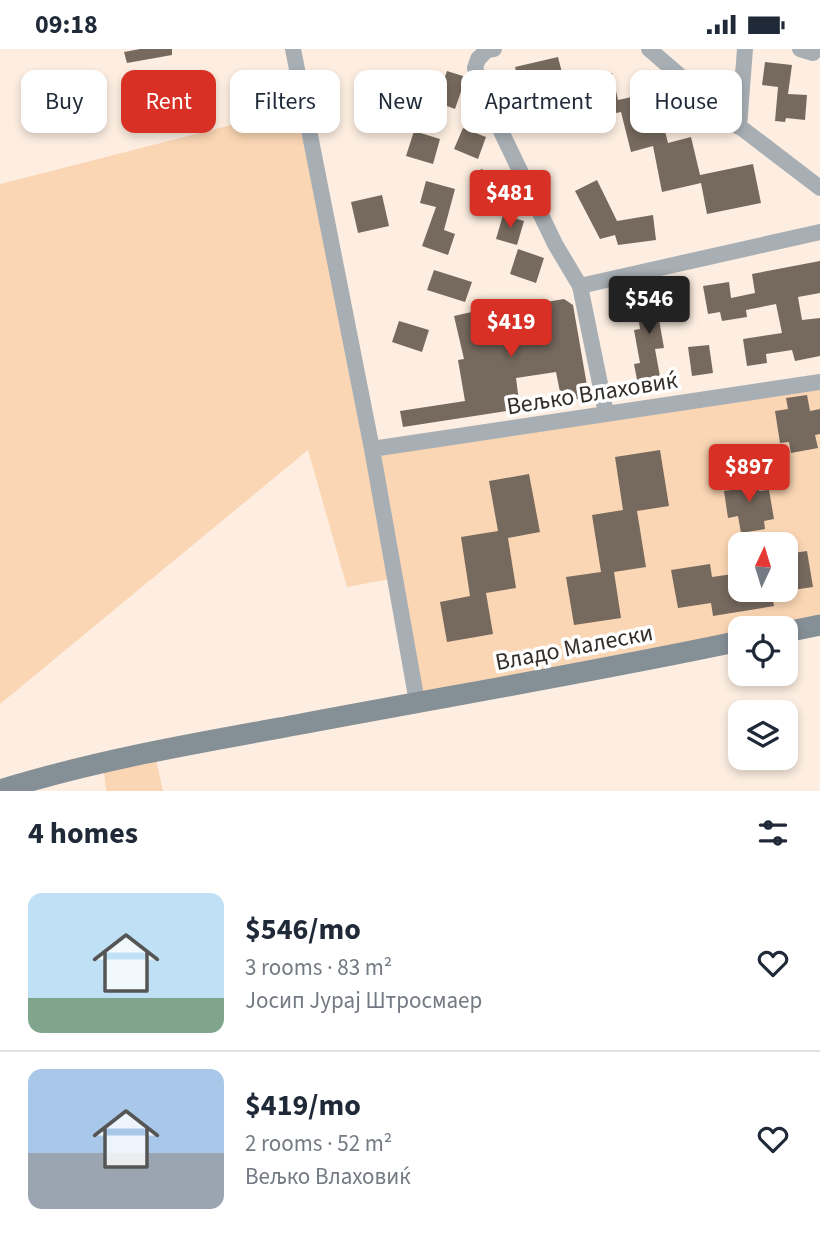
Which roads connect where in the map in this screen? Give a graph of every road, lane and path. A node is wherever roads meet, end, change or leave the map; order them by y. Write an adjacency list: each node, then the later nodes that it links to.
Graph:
1 (293, 49): 13 (street)
2 (494, 49): 10 (street)
3 (649, 49): 5 (street)
4 (745, 49): 6 (street)
5 (674, 70)
6 (742, 96)
7 (742, 129): 8 (street)
8 (820, 188)
9 (820, 232): 10 (street)
10 (580, 286): 12 (street)
11 (820, 382): 12 (street, Вељко Влаховиќ)
12 (606, 413): 13 (street, Вељко Влаховиќ)
13 (372, 449): 17 (street)
14 (820, 625): 15 (main road)
15 (798, 630)
16 (728, 644): 17 (main road, Владо Малески)
17 (417, 702): 18 (main road, Владо Малески)
18 (0, 790)

